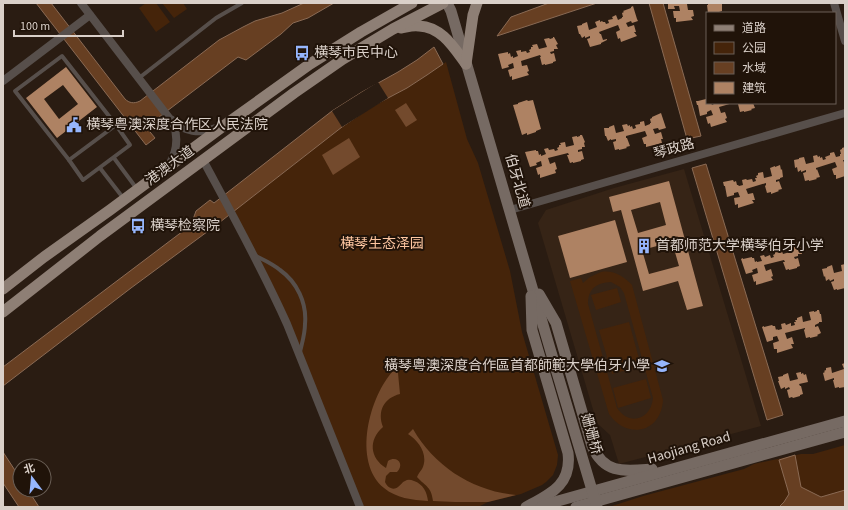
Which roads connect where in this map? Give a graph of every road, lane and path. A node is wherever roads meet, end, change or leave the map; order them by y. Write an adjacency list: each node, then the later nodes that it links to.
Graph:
1 (81, 3): 8 (street)
2 (242, 3): 12 (lane)
3 (412, 3): 17 (main road, 港澳大道)
4 (443, 3): 9 (main road, 港澳大道)
5 (447, 3): 11 (main road, 伯牙北道)
6 (477, 3): 11 (main road)
7 (834, 3): 10 (street)
8 (90, 15): 12 (street); 13 (street)
9 (393, 29): 11 (main road); 20 (main road, 港澳大道)
10 (845, 41)
11 (466, 64): 25 (main road, 伯牙北道)
12 (139, 78): 15 (street)
13 (3, 81)
14 (845, 113): 25 (street, 琴政路)
15 (170, 118): 17 (street); 22 (street)
16 (116, 126): 18 (lane); 19 (lane); 19 (lane)
17 (222, 127): 22 (main road, 港澳大道)
18 (114, 158): 21 (lane); 23 (lane)
19 (68, 160): 21 (lane)
20 (203, 160): 26 (street); 29 (main road, 港澳大道)
21 (100, 168): 24 (lane)
22 (165, 169): 23 (main road, 港澳大道)
23 (138, 189): 24 (main road, 港澳大道)
24 (124, 200): 28 (main road, 港澳大道)
25 (510, 210): 27 (main road, 伯牙北道)
26 (254, 255): 30 (street); 30 (lane)
27 (530, 278): 31 (main road, 伯牙北道); 34 (main road); 36 (main road)
28 (3, 289)
29 (3, 312)
30 (299, 354): 35 (street)
31 (556, 369): 39 (main road, 姗姗桥, bridge)
32 (845, 421): 34 (main road, Haojiang Road)
33 (845, 432): 38 (main road, Haojiang Road)
34 (675, 468): 37 (main road, Haojiang Road)
35 (360, 507)
36 (526, 507)
37 (541, 507)
38 (576, 507)
39 (597, 507)

